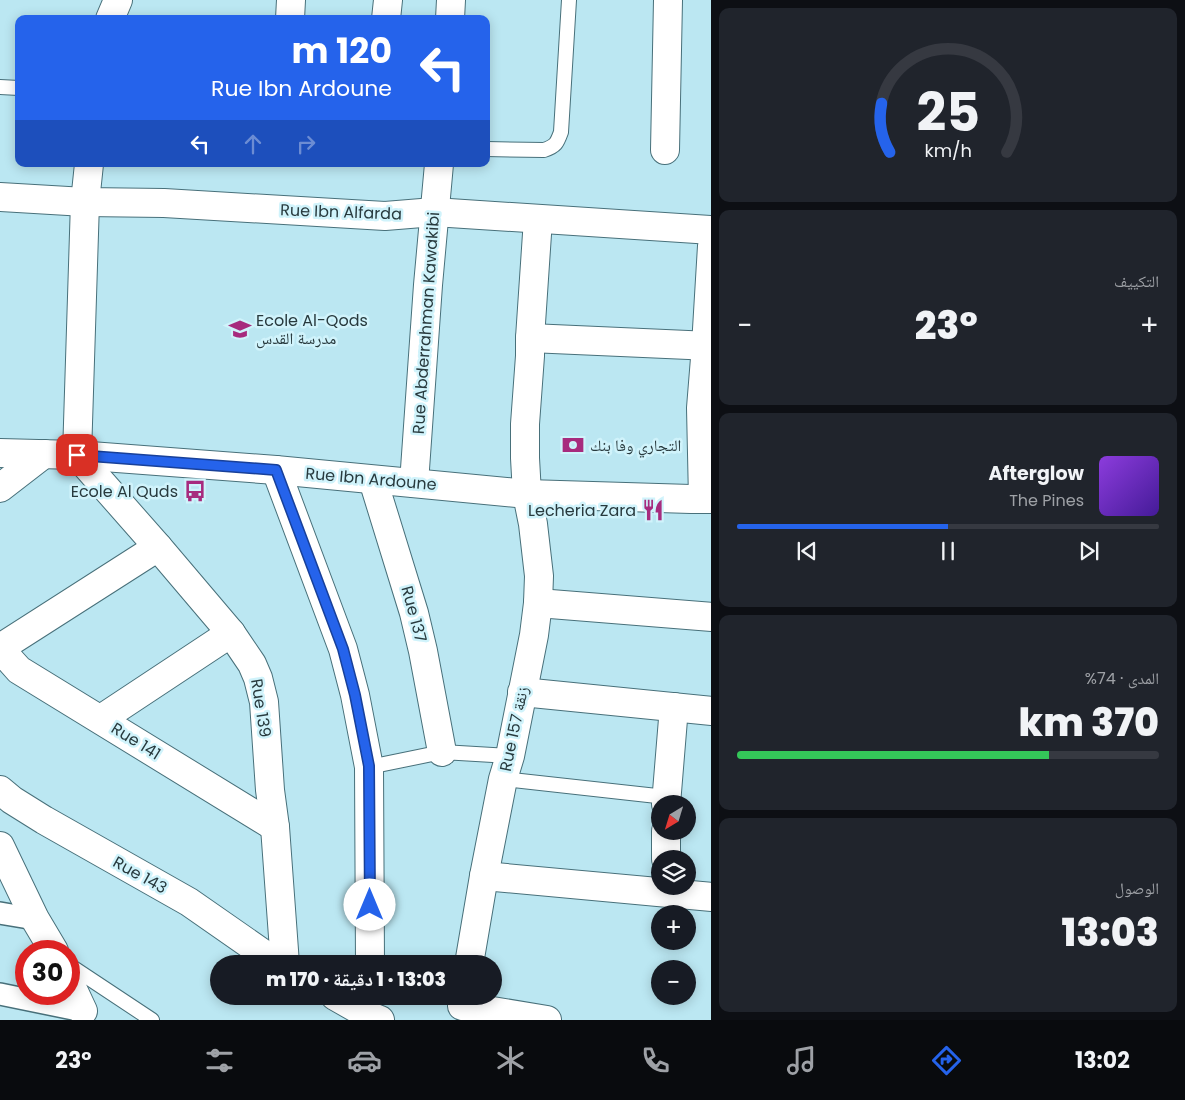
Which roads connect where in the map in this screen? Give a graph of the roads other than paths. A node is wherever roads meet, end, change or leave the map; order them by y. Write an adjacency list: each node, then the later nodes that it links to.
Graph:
1 (118, 0): 7 (street)
2 (291, 0): 8 (street)
3 (388, 0): 9 (street)
4 (451, 0): 10 (street)
5 (569, 0): 13 (lane)
6 (668, 0): 14 (street)
7 (112, 15)
8 (290, 15)
9 (386, 15)
10 (450, 15)
11 (0, 86): 12 (lane)
12 (15, 88)
13 (490, 149)
14 (665, 150)
15 (89, 167): 18 (street)
16 (439, 167): 19 (street, Rue Abderrahman Kawakibi)
17 (0, 197): 18 (street, Rue Ibn Alfarda)
18 (85, 202): 19 (street, Rue Ibn Alfarda); 27 (street)
19 (434, 212): 20 (street, Rue Ibn Alfarda); 30 (street, Rue Abderrahman Kawakibi)
20 (538, 219): 21 (street, Rue Ibn Alfarda); 23 (street, Rue 157 زنقة)
21 (711, 230)
22 (711, 246): 24 (street)
23 (530, 338): 24 (street); 32 (street, Rue 157 زنقة)
24 (709, 346): 33 (street)
25 (0, 453): 26 (street, Rue Ibn Ardoune)
26 (44, 454): 27 (street, Rue Ibn Ardoune); 31 (street)
27 (77, 455): 28 (street, Rue Ibn Ardoune); 34 (street, Rue 139)
28 (276, 470): 29 (street, Rue Ibn Ardoune); 44 (street)
29 (373, 480): 30 (street, Rue Ibn Ardoune); 43 (street, Rue 137)
30 (414, 483): 32 (street, Rue Ibn Ardoune)
31 (0, 488)
32 (527, 494): 33 (street, Rue Ibn Ardoune); 35 (street, Rue 157 زنقة)
33 (707, 499)
34 (158, 547): 37 (street, Rue 139); 38 (street)
35 (538, 603): 36 (street); 39 (street, Rue 157 زنقة)
36 (711, 617)
37 (231, 633): 42 (street); 49 (street, Rue 139)
38 (0, 649): 42 (street, Rue 141)
39 (522, 692): 40 (street); 45 (street, Rue 157 زنقة)
40 (674, 707): 41 (street); 47 (street)
41 (711, 711)
42 (101, 719): 49 (street, Rue 141)
43 (442, 752): 44 (lane); 45 (lane)
44 (369, 766): 60 (street)
45 (506, 767): 48 (lane); 51 (street, Rue 157 زنقة)
46 (0, 792): 58 (street, Rue 143)
47 (666, 795)
48 (651, 797)
49 (276, 827): 59 (street, Rue 139)
50 (0, 846): 56 (street)
51 (484, 876): 52 (street); 61 (street, Rue 157 زنقة)
52 (651, 889)
53 (696, 895): 54 (street)
54 (711, 897)
55 (0, 913): 56 (street)
56 (35, 919): 57 (street)
57 (47, 940)
58 (265, 955)
59 (284, 955)
60 (370, 955)
61 (471, 955)
62 (80, 971): 69 (lane)
63 (0, 994): 67 (street)
64 (80, 1005): 67 (street)
65 (358, 1005): 68 (street)
66 (462, 1007): 70 (street)
67 (83, 1011)
68 (373, 1011)
69 (152, 1020)
70 (547, 1020)

